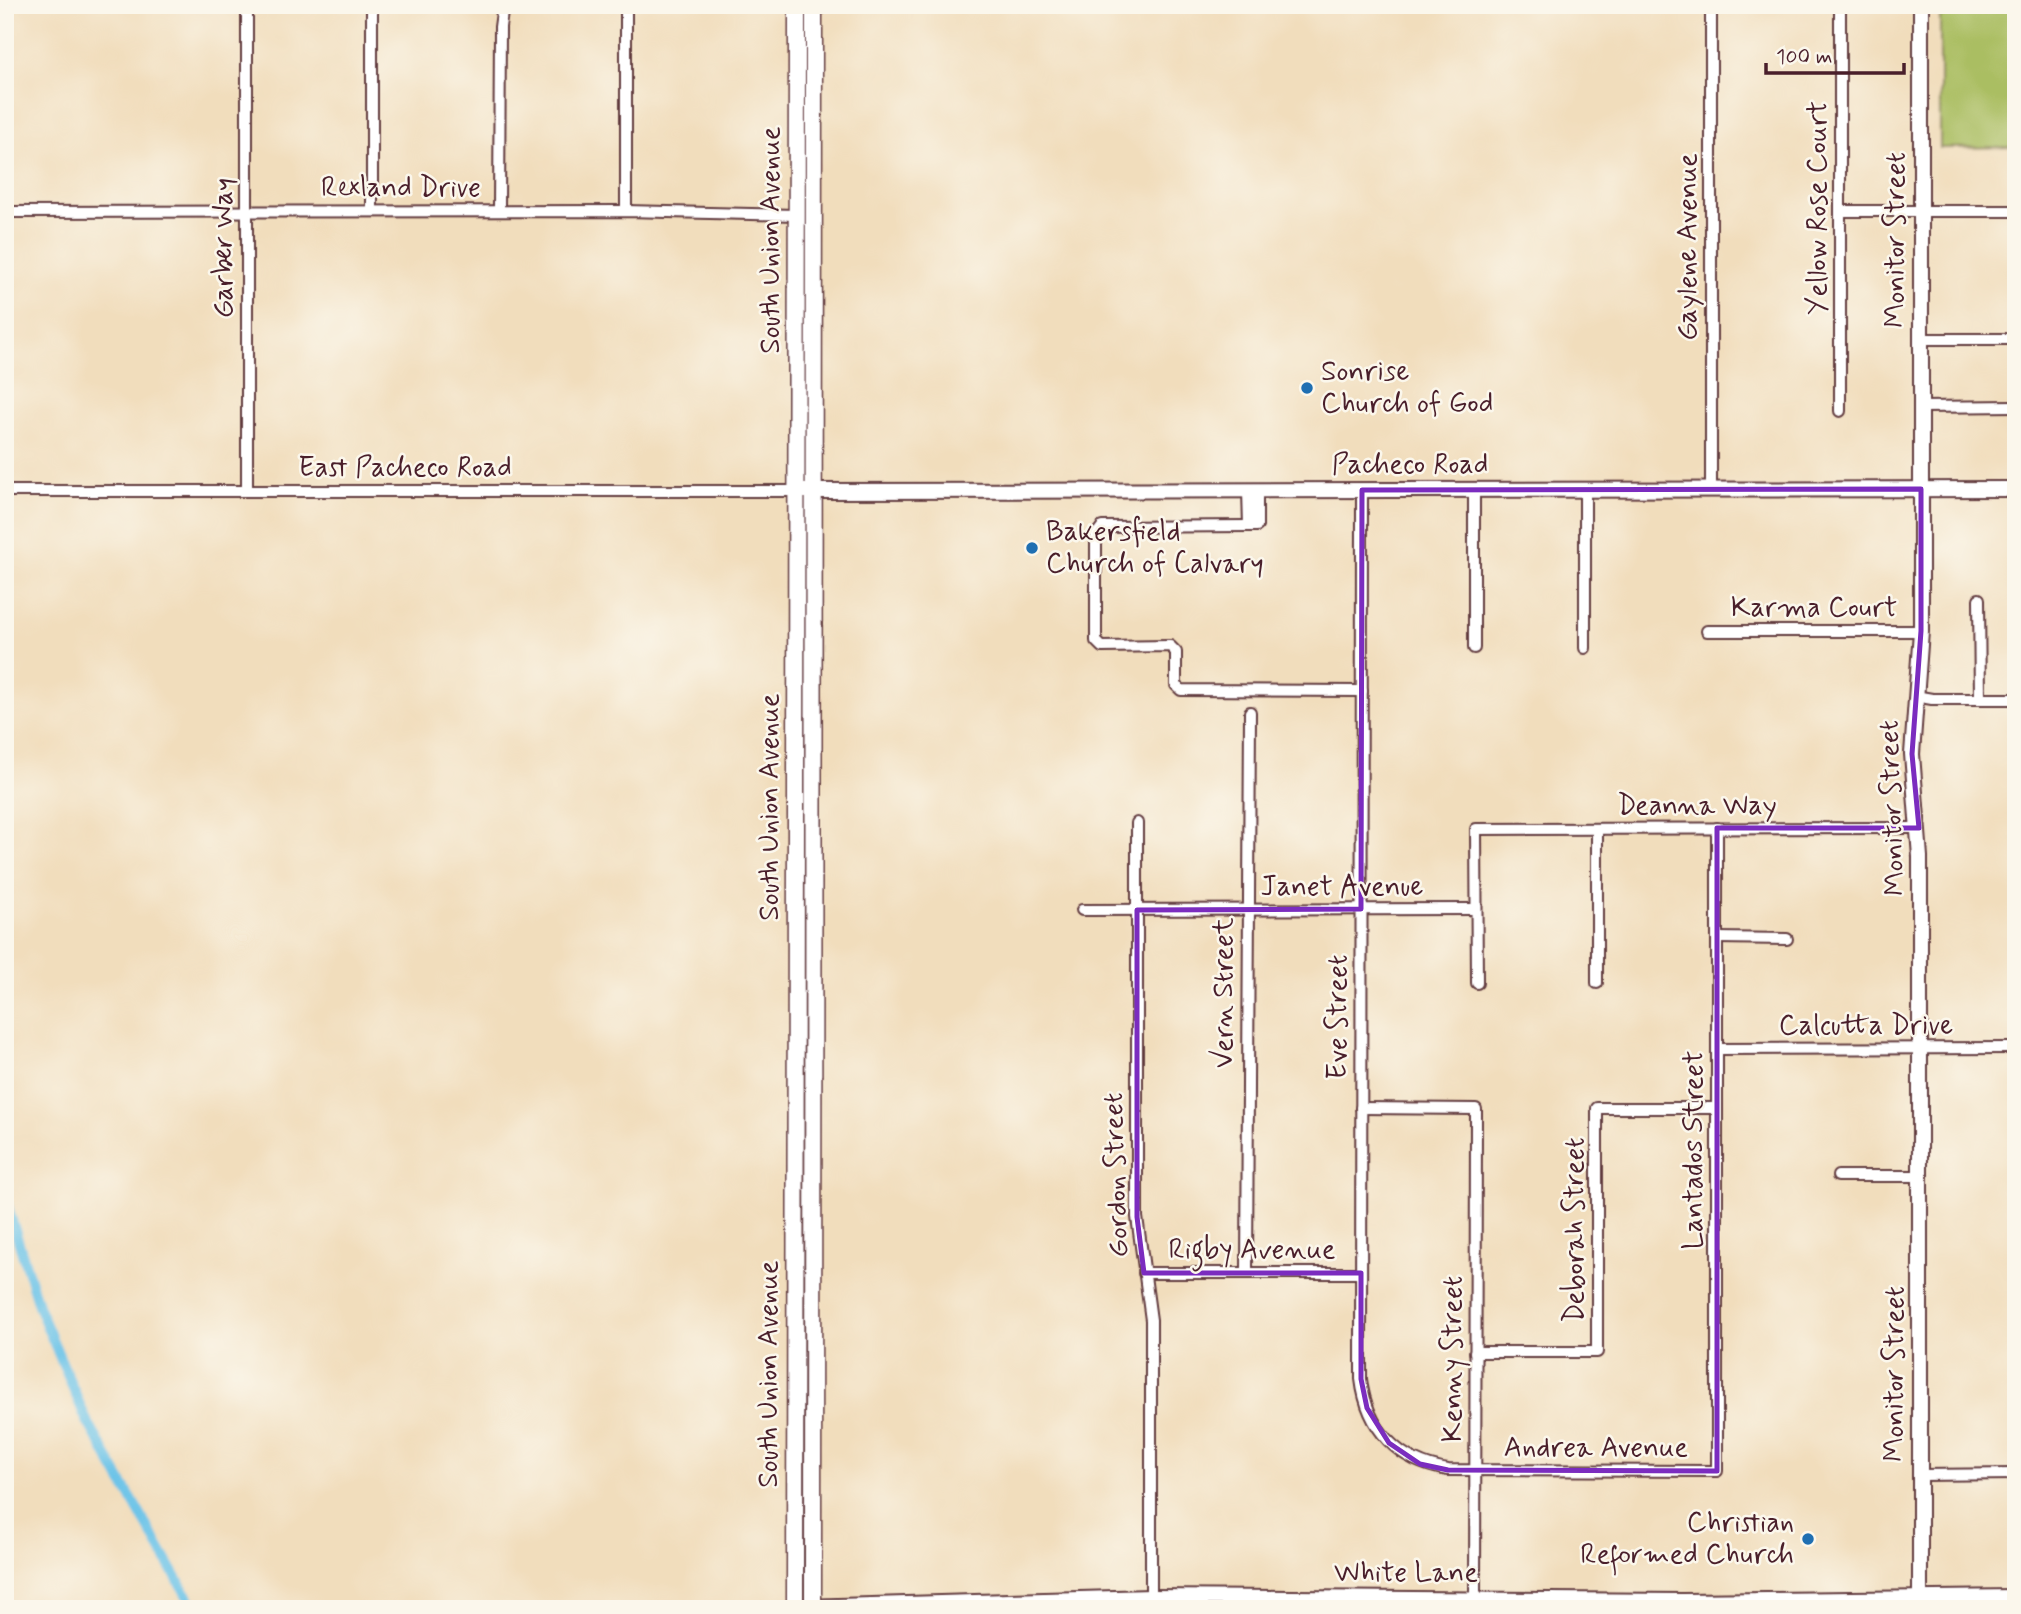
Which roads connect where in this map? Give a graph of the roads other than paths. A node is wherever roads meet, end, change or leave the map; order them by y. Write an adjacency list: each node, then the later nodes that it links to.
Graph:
1 (247, 5): 11 (street, Garber Way)
2 (372, 5): 12 (street)
3 (503, 5): 13 (street)
4 (626, 5): 14 (street)
5 (797, 5): 10 (main road, South Union Avenue)
6 (814, 5): 20 (main road, South Union Avenue)
7 (1711, 5): 28 (street, Gaylene Avenue)
8 (1840, 5): 15 (street, Yellow Rose Court)
9 (1921, 5): 16 (street, Monitor Street)
10 (797, 107): 19 (main road, South Union Avenue); 20 (main road)
11 (247, 211): 12 (street, Rexland Drive); 18 (street, Rexland Drive); 35 (street, Garber Way)
12 (372, 211): 13 (street, Rexland Drive)
13 (499, 211): 14 (street, Rexland Drive)
14 (626, 211): 19 (street, Rexland Drive)
15 (1840, 211): 16 (street); 26 (street, Yellow Rose Court)
16 (1921, 211): 17 (street); 23 (street, Monitor Street)
17 (2016, 211)
18 (5, 212)
19 (797, 215): 21 (main road); 36 (main road, South Union Avenue)
20 (814, 221): 21 (main road, South Union Avenue)
21 (814, 328): 36 (main road, South Union Avenue)
22 (2016, 338): 23 (street)
23 (1921, 339): 25 (street, Monitor Street)
24 (2016, 406): 25 (street)
25 (1921, 407): 29 (street, Monitor Street)
26 (1840, 411)
27 (1585, 489): 28 (street, Pacheco Road); 33 (street, Pacheco Road); 41 (street)
28 (1711, 489): 29 (street, Pacheco Road)
29 (1921, 489): 30 (street, Pacheco Road); 39 (street, Monitor Street)
30 (2016, 489)
31 (1253, 490): 32 (street, Pacheco Road); 36 (street, Pacheco Road); 42 (street)
32 (1362, 490): 33 (street, Pacheco Road); 42 (street, Eve Street)
33 (1474, 490): 40 (street)
34 (5, 491): 35 (street, East Pacheco Road)
35 (247, 491): 36 (street, East Pacheco Road)
36 (805, 491): 51 (main road, South Union Avenue); 61 (main road, South Union Avenue)
37 (1979, 599): 44 (street)
38 (1707, 631): 39 (street, Karma Court)
39 (1920, 631): 43 (street, Monitor Street)
40 (1474, 648)
41 (1585, 648)
42 (1362, 691): 54 (street, Eve Street)
43 (1915, 696): 44 (street); 50 (street, Monitor Street)
44 (1980, 699): 45 (street)
45 (2016, 699)
46 (1250, 712): 53 (street, Vern Street)
47 (1137, 823): 52 (street, Gordon Street)
48 (1597, 828): 49 (street, Deanna Way); 55 (street, Deanna Way); 60 (street)
49 (1717, 828): 50 (street, Deanna Way); 57 (street, Lantados Street)
50 (1919, 828): 64 (street, Monitor Street)
51 (796, 909): 61 (main road); 65 (main road, South Union Avenue)
52 (1137, 909): 53 (street, Janet Avenue); 56 (street, Janet Avenue); 72 (street, Gordon Street)
53 (1247, 909): 54 (street, Janet Avenue); 73 (street, Vern Street)
54 (1361, 909): 55 (street, Janet Avenue); 66 (street, Eve Street)
55 (1476, 909): 59 (street)
56 (1082, 910)
57 (1717, 938): 58 (street); 63 (street, Lantados Street)
58 (1787, 939)
59 (1477, 983)
60 (1597, 983)
61 (813, 994): 68 (main road, South Union Avenue)
62 (2016, 1048): 64 (street, Calcutta Drive)
63 (1717, 1049): 64 (street, Calcutta Drive); 67 (street, Lantados Street)
64 (1920, 1049): 70 (street, Monitor Street)
65 (796, 1060): 68 (main road); 71 (main road, South Union Avenue)
66 (1361, 1108): 74 (street, Eve Street); 76 (street, Kenny Street)
67 (1717, 1108): 76 (street, Deborah Street); 80 (street, Lantados Street)
68 (813, 1147): 75 (main road, South Union Avenue)
69 (1838, 1176): 70 (street)
70 (1920, 1176): 82 (street, Monitor Street)
71 (796, 1210): 75 (main road); 77 (main road, South Union Avenue)
72 (1144, 1273): 73 (street, Rigby Avenue); 85 (street, Gordon Street)
73 (1247, 1273): 74 (street, Rigby Avenue)
74 (1361, 1273): 79 (street, Eve Street)
75 (813, 1297): 78 (main road, South Union Avenue)
76 (1475, 1352): 79 (street, Kenny Street)
77 (796, 1363): 78 (main road); 88 (main road, South Union Avenue)
78 (813, 1451): 88 (main road, South Union Avenue)
79 (1475, 1471): 80 (street, Andrea Avenue); 86 (street, Kenny Street)
80 (1717, 1471)
81 (2016, 1474): 82 (street)
82 (1920, 1475): 84 (street, Monitor Street)
83 (2016, 1597): 84 (street, White Lane)
84 (1920, 1602): 87 (street, White Lane)
85 (1151, 1603): 86 (street, White Lane); 88 (street, White Lane)
86 (1475, 1603): 87 (street, White Lane)
87 (1683, 1605)
88 (805, 1608)

